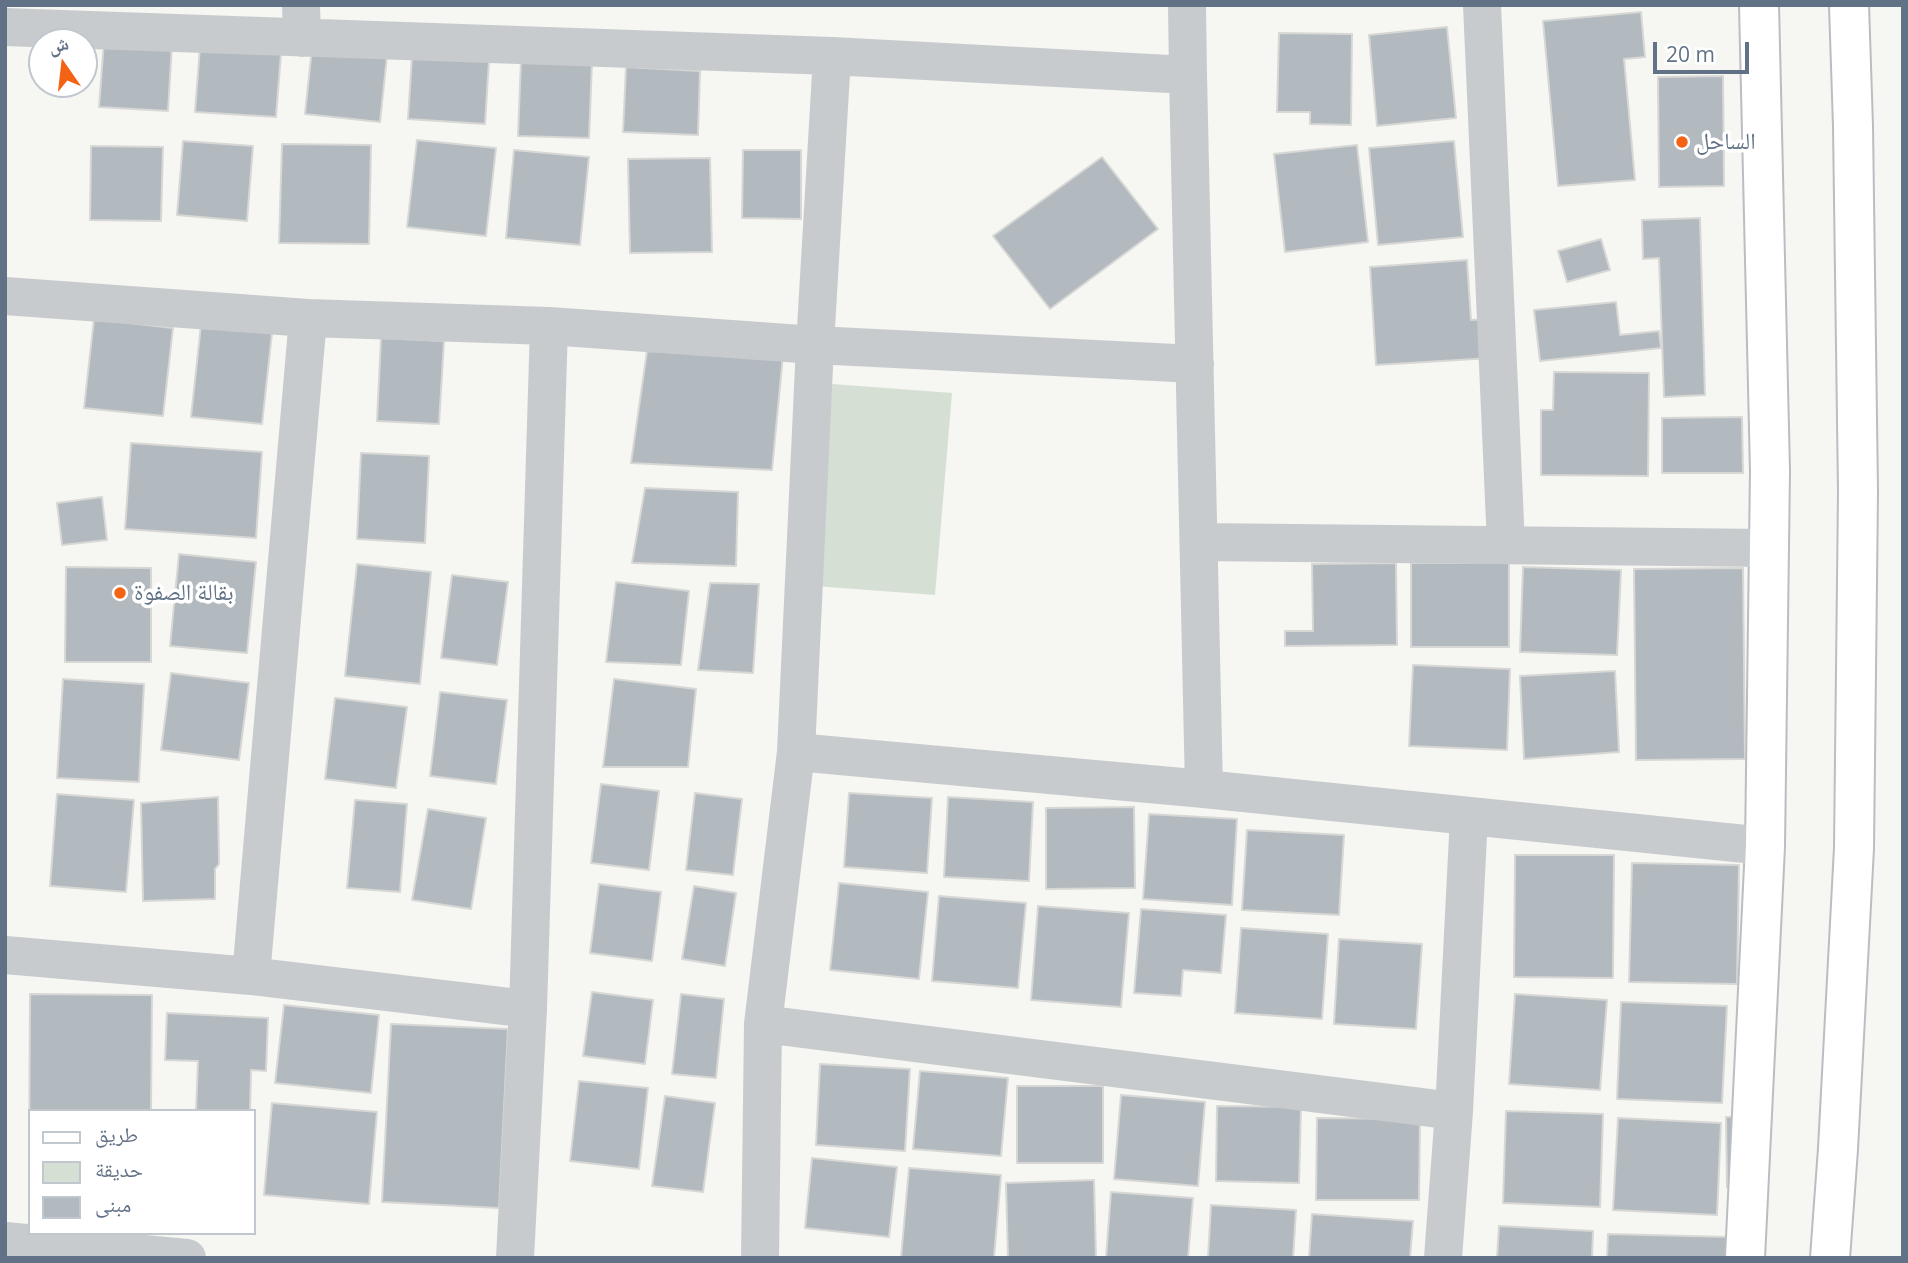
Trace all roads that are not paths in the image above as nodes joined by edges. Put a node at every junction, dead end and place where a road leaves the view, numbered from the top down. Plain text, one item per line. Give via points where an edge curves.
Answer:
1 (1186, 5) edge
2 (1482, 5) edge
3 (1759, 5) edge
4 (1849, 5) edge
5 (301, 22) edge
6 (5, 27) edge
7 (832, 57) junction
8 (1188, 75) junction
9 (5, 296) edge
10 (308, 318) junction
11 (549, 326) junction
12 (815, 345) junction
13 (1195, 364) junction
14 (1199, 542) junction
15 (1506, 545) junction
16 (1768, 548) junction
17 (796, 752) junction
18 (1204, 789) junction
19 (1469, 816) junction
20 (1765, 846) junction
21 (5, 955) edge
22 (251, 976) junction
23 (528, 1009) junction
24 (763, 1024) junction
25 (1454, 1111) junction
26 (5, 1241) edge
27 (187, 1258) edge
28 (515, 1258) edge
29 (760, 1258) edge
30 (1443, 1258) edge
31 (1745, 1258) edge
32 (1830, 1258) edge

1 - 8 street
2 - 15 street
3 - 16 main road
4 - 32 main road via 1858,492 1854,848
5 - 6 street
5 - 7 street
7 - 8 street
7 - 12 street
8 - 13 street
9 - 10 street
10 - 11 street
10 - 22 street
11 - 12 street
11 - 23 street
12 - 13 street
12 - 17 street
13 - 14 street
14 - 15 street
14 - 18 street
15 - 16 street
16 - 20 main road
17 - 18 street
17 - 24 street
18 - 19 street
19 - 20 street
19 - 25 street
20 - 31 main road
21 - 22 street
22 - 23 street
23 - 28 street
24 - 25 street
24 - 29 street
25 - 30 street
26 - 27 street

